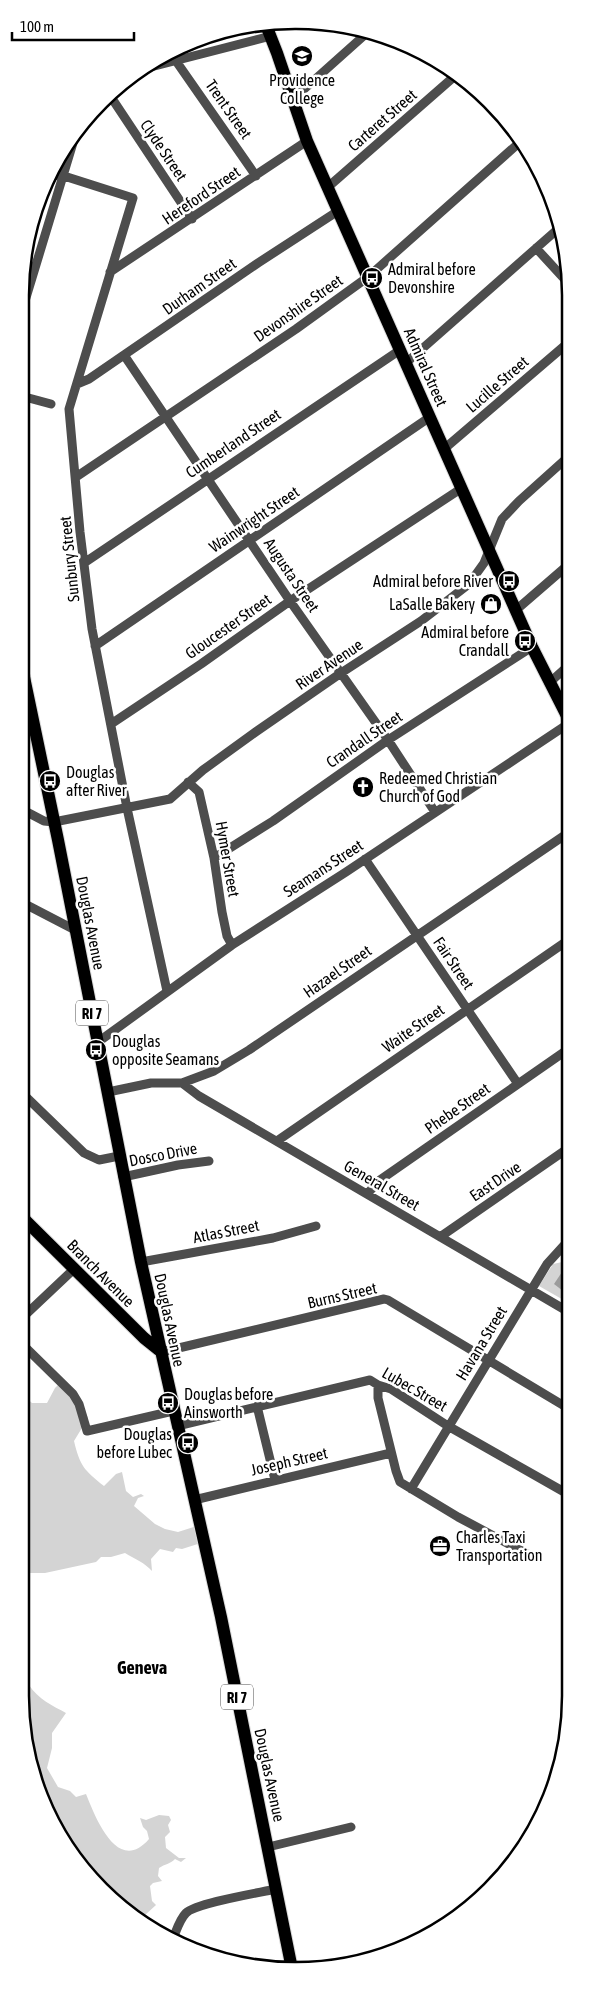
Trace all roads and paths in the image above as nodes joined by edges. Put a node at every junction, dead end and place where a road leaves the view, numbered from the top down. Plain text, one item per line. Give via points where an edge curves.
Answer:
1 (268, 31) edge
2 (362, 37) edge
3 (176, 61) junction
4 (161, 65) edge
5 (451, 79) edge
6 (292, 100) junction
7 (114, 101) edge
8 (307, 141) junction
9 (516, 146) edge
10 (71, 152) edge
11 (57, 175) edge
12 (64, 176) junction
13 (256, 176) junction
14 (328, 187) junction
15 (338, 211) junction
16 (192, 219) junction
17 (554, 232) edge
18 (536, 248) junction
19 (110, 272) junction
20 (562, 276) edge
21 (368, 277) junction
22 (29, 286) edge
23 (562, 347) edge
24 (400, 350) junction
25 (124, 355) junction
26 (406, 363) junction
27 (77, 384) junction
28 (29, 398) edge
29 (51, 404) dead end
30 (164, 416) junction
31 (430, 417) junction
32 (444, 449) junction
33 (562, 462) edge
34 (76, 476) junction
35 (208, 478) junction
36 (462, 488) junction
37 (250, 541) junction
38 (489, 549) junction
39 (84, 562) junction
40 (562, 570) edge
41 (290, 601) junction
42 (516, 610) junction
43 (95, 646) junction
44 (532, 647) junction
45 (562, 671) edge
46 (341, 673) junction
47 (549, 683) junction
48 (29, 701) edge
49 (562, 707) edge
50 (111, 724) junction
51 (562, 728) edge
52 (388, 740) junction
53 (188, 782) junction
54 (128, 808) junction
55 (435, 812) junction
56 (29, 813) edge
57 (54, 822) junction
58 (562, 837) edge
59 (214, 858) junction
60 (365, 860) junction
61 (29, 906) edge
62 (75, 930) junction
63 (417, 935) junction
64 (232, 945) junction
65 (562, 945) edge
66 (167, 992) junction
67 (467, 1009) junction
68 (98, 1042) junction
69 (562, 1053) edge
70 (182, 1083) junction
71 (518, 1084) junction
72 (108, 1092) junction
73 (29, 1100) edge
74 (277, 1141) junction
75 (562, 1152) edge
76 (119, 1156) junction
77 (209, 1161) dead end
78 (123, 1177) junction
79 (367, 1194) junction
80 (29, 1224) edge
81 (316, 1226) dead end
82 (440, 1237) junction
83 (562, 1248) edge
84 (141, 1262) junction
85 (74, 1269) junction
86 (531, 1290) junction
87 (562, 1309) edge
88 (29, 1311) edge
89 (159, 1350) junction
90 (29, 1351) edge
91 (487, 1361) junction
92 (378, 1385) junction
93 (562, 1405) edge
94 (257, 1406) junction
95 (173, 1411) junction
96 (177, 1426) junction
97 (448, 1426) junction
98 (391, 1453) junction
99 (275, 1480) junction
100 (411, 1489) junction
101 (562, 1491) edge
102 (194, 1500) junction
103 (534, 1557) dead end
104 (351, 1827) dead end
105 (268, 1847) junction
106 (276, 1889) junction
107 (175, 1934) edge
108 (291, 1962) edge

1 - 3 street
1 - 6 main road, Admiral Street
2 - 6 street
3 - 4 street
3 - 13 street, Trent Street
5 - 14 street, Carteret Street
6 - 8 main road, Admiral Street
7 - 16 street, Clyde Street
8 - 13 street, Hereford Street
8 - 14 main road, Admiral Street
9 - 21 street, Devonshire Street
10 - 12 street
11 - 12 street
12 - 19 street, Sunbury Street via 133,198
12 - 22 street
13 - 16 street, Hereford Street
14 - 15 main road, Admiral Street
15 - 21 main road, Admiral Street
15 - 25 street, Durham Street
16 - 19 street, Hereford Street
17 - 18 street
18 - 20 street
18 - 26 street
19 - 27 street, Sunbury Street
21 - 24 main road, Admiral Street
21 - 30 street, Devonshire Street via 289,334
23 - 32 street, Lucille Street
24 - 26 main road, Admiral Street
24 - 35 street, Cumberland Street
25 - 27 street, Durham Street
25 - 30 street, Augusta Street
26 - 31 main road, Admiral Street
27 - 34 street, Sunbury Street via 69,409
28 - 29 street
30 - 34 street, Devonshire Street
30 - 35 street, Augusta Street
31 - 32 main road, Admiral Street
31 - 37 street, Wainwright Street
32 - 36 main road, Admiral Street
33 - 38 street, River Avenue via 502,519
34 - 39 street, Sunbury Street
35 - 37 street, Augusta Street
35 - 39 street, Cumberland Street
36 - 38 main road, Admiral Street
36 - 41 street, Gloucester Street
37 - 41 street, Augusta Street
37 - 43 street, Wainwright Street
38 - 42 main road, Admiral Street
38 - 46 street, River Avenue via 484,563 461,591
39 - 43 street, Sunbury Street
40 - 42 street
41 - 46 street, Augusta Street
41 - 50 street, Gloucester Street
42 - 44 main road, Admiral Street
43 - 50 street, Sunbury Street
44 - 47 main road, Admiral Street
44 - 52 street, Crandall Street
45 - 47 street
46 - 52 street, Augusta Street
46 - 53 street, River Avenue
47 - 49 main road, Admiral Street
48 - 57 main road, Douglas Avenue / RI 7
50 - 54 street, Sunbury Street
51 - 55 street, Seamans Street
52 - 55 street, Augusta Street
52 - 59 street, Crandall Street
53 - 54 street, River Avenue via 170,799
53 - 59 street, Hymer Street via 199,792
54 - 57 street, River Avenue
54 - 66 street, Sunbury Street
55 - 60 street, Seamans Street
56 - 57 street via 44,822
57 - 62 main road, Douglas Avenue / RI 7
58 - 63 street, Hazael Street
59 - 64 street, Hymer Street via 222,912
60 - 63 street, Fair Street
60 - 64 street, Seamans Street
61 - 62 street
62 - 68 main road, Douglas Avenue / RI 7
63 - 67 street, Fair Street
63 - 70 street, Hazael Street via 249,1050 214,1071
64 - 66 street, Seamans Street
65 - 67 street, Waite Street
66 - 68 street, Seamans Street
67 - 71 street, Fair Street
67 - 74 street, Waite Street
68 - 72 main road, Douglas Avenue / RI 7
69 - 71 street, Phebe Street
70 - 72 street, Hazael Street via 151,1083
70 - 74 street, General Street
71 - 79 street, Phebe Street via 380,1180
72 - 76 main road, Douglas Avenue / RI 7
73 - 76 street via 84,1153 99,1160
74 - 79 street, General Street
75 - 82 street, East Drive
76 - 78 main road, Douglas Avenue / RI 7
77 - 78 street, Dosco Drive
78 - 84 main road, Douglas Avenue / RI 7
79 - 82 street, General Street
80 - 85 main road, Branch Avenue
81 - 84 street, Atlas Street via 273,1238
82 - 86 street, General Street
83 - 86 street, Havana Street
84 - 89 main road, Douglas Avenue / RI 7
85 - 88 street
85 - 89 main road, Branch Avenue
86 - 87 street, General Street
86 - 91 street, Havana Street
89 - 91 street, Burns Street via 166,1351 384,1299
89 - 95 main road, Douglas Avenue / RI 7
90 - 95 street via 73,1394 87,1431
91 - 93 street, Burns Street
91 - 97 street, Havana Street
92 - 94 street, Lubec Street via 370,1380 361,1381
92 - 97 street, Lubec Street via 391,1389
92 - 98 street
94 - 96 street, Lubec Street
94 - 99 street
95 - 96 main road, Douglas Avenue / RI 7
96 - 102 main road, Douglas Avenue / RI 7
97 - 100 street, Havana Street
97 - 101 street, Lubec Street
98 - 99 street, Joseph Street
98 - 100 street via 400,1482
99 - 102 street, Joseph Street
100 - 103 street
102 - 105 main road, Douglas Avenue / RI 7
104 - 105 street
105 - 106 main road, Douglas Avenue / RI 7
106 - 107 street via 194,1908 187,1912
106 - 108 main road, Douglas Avenue / RI 7

